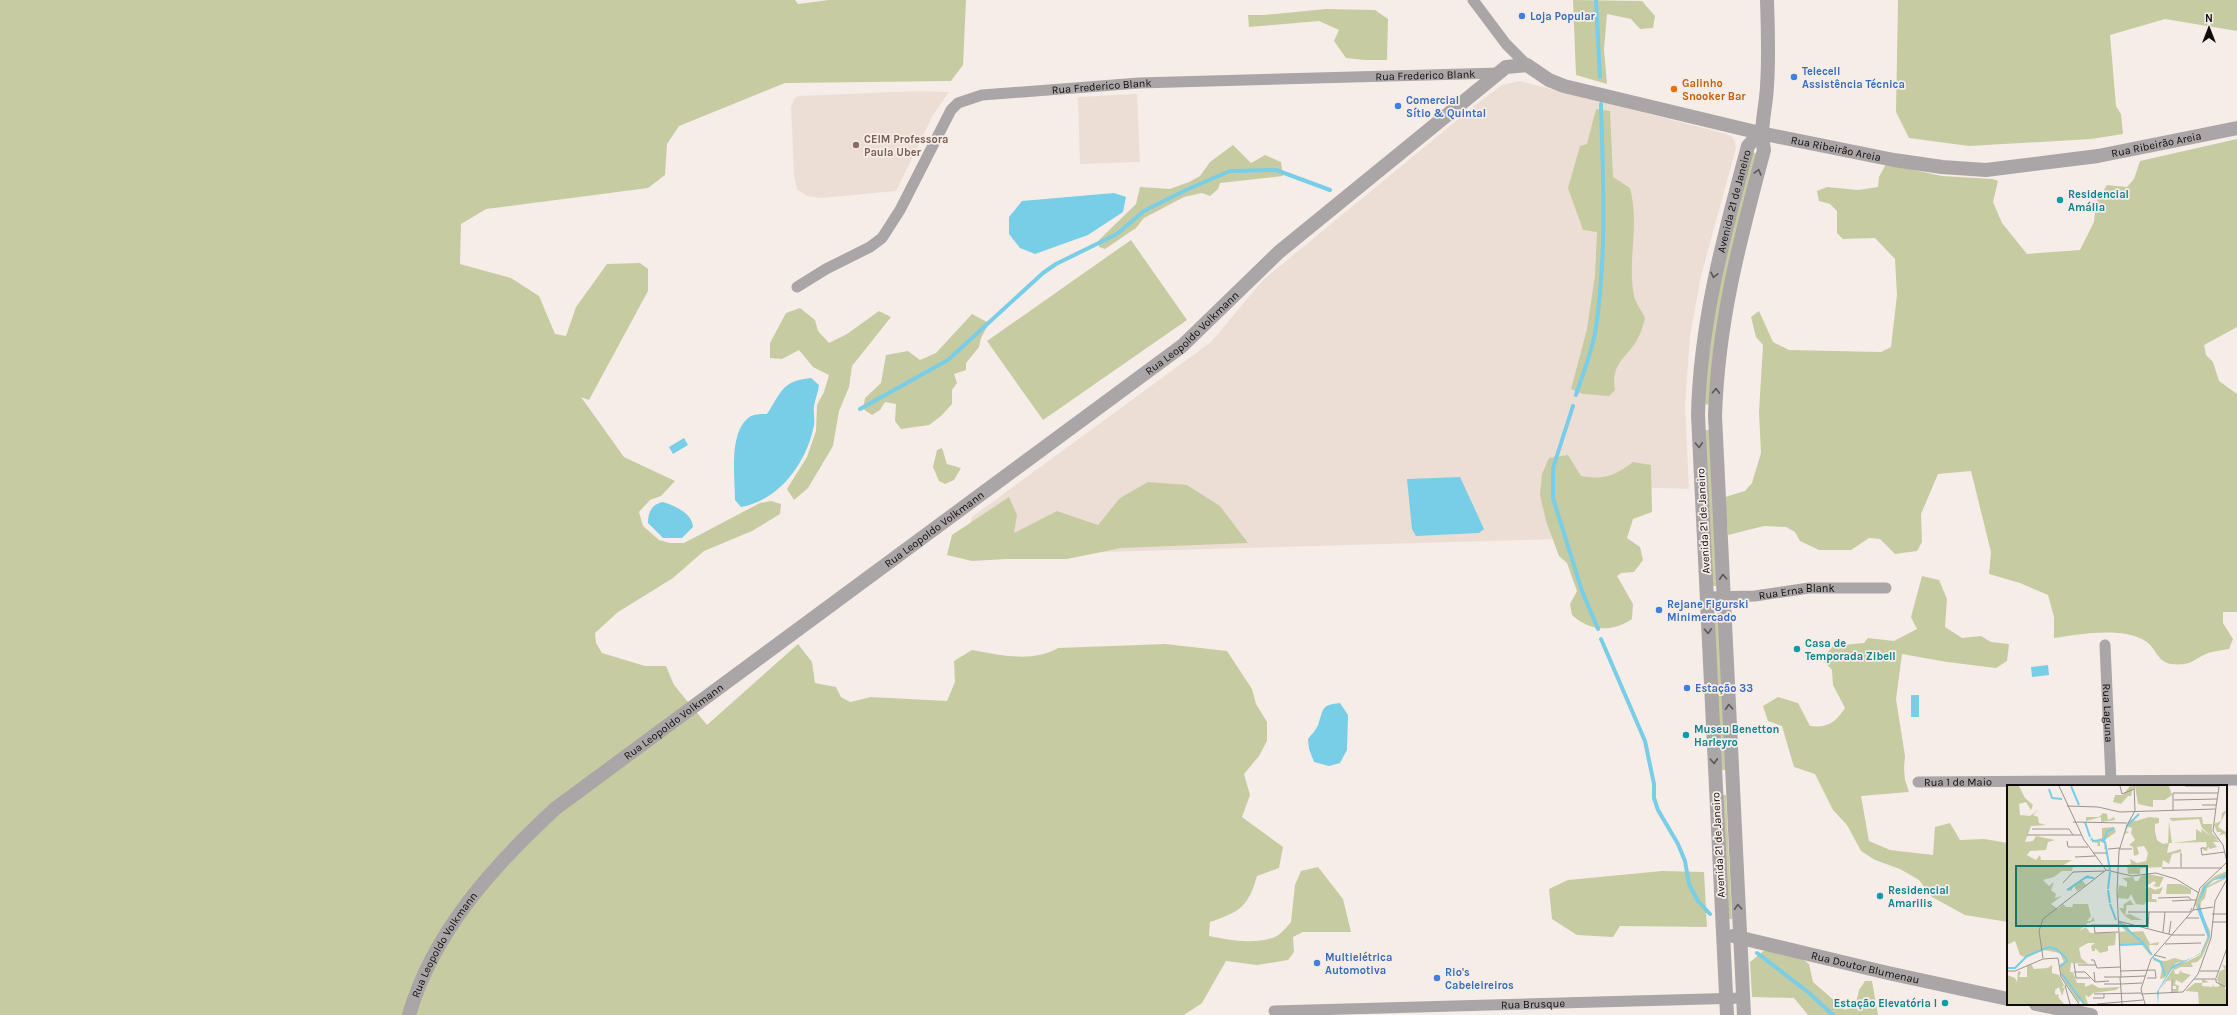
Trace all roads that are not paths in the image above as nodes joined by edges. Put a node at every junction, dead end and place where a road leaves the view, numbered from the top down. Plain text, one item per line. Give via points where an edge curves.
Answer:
1 (1473, 0) edge
2 (1767, 0) edge
3 (1532, 69) junction
4 (1500, 73) junction
5 (2237, 128) edge
6 (1760, 134) junction
7 (797, 287) dead end
8 (1698, 415) junction
9 (1715, 416) junction
10 (1886, 588) dead end
11 (1706, 597) junction
12 (1724, 597) junction
13 (2105, 645) dead end
14 (2237, 780) edge
15 (2111, 781) junction
16 (1918, 782) dead end
17 (1733, 783) junction
18 (1716, 784) junction
19 (1723, 933) junction
20 (1740, 938) junction
21 (1743, 998) junction
22 (2007, 998) edge
23 (1726, 999) junction
24 (2041, 1005) edge
25 (1274, 1011) dead end
26 (1333, 1012) edge
27 (409, 1015) edge
28 (1727, 1015) edge
29 (1744, 1015) edge
30 (2091, 1015) edge

1 - 3 street, Rua Ribeirão Areia via 1502,40
2 - 6 street via 1768,72 1766,108
3 - 4 street
3 - 6 street, Rua Ribeirão Areia via 1564,86
4 - 7 street, Rua Frederico Blank via 1132,83 989,94 970,98 958,103 944,119 900,210 882,238
4 - 27 street, Rua Leopoldo Volkmann via 1279,252 1200,330 1165,359 556,808 524,837 464,908 435,952 417,986
5 - 6 street, Rua Ribeirão Areia via 2098,156 1986,170 1894,160
6 -> 8 street, Avenida 21 de Janeiro via 1748,146 1718,258 1704,338
9 -> 6 street, Avenida 21 de Janeiro via 1717,370 1724,316 1736,256 1764,150
8 - 9 street
8 -> 11 street, Avenida 21 de Janeiro
12 -> 9 street, Avenida 21 de Janeiro
10 - 12 street, Rua Erna Blank via 1809,588 1755,596
11 - 12 street, Rua Erna Blank
11 -> 18 street, Avenida 21 de Janeiro
17 -> 12 street, Avenida 21 de Janeiro
13 - 15 street, Rua Laguna
14 - 15 street, Rua 1 de Maio
15 - 16 street, Rua 1 de Maio
17 - 18 street
20 -> 17 street, Avenida 21 de Janeiro
18 - 19 street, Avenida 21 de Janeiro
19 - 20 street, Rua Doutor Blumenau
19 - 23 street, Avenida 21 de Janeiro
20 - 21 street, Avenida 21 de Janeiro
20 - 22 street, Rua Doutor Blumenau
21 - 23 street, Rua Brusque
21 - 29 street, Avenida 21 de Janeiro
23 - 26 street, Rua Brusque
23 - 28 street, Avenida 21 de Janeiro
24 - 30 street
25 - 26 street, Rua Brusque

